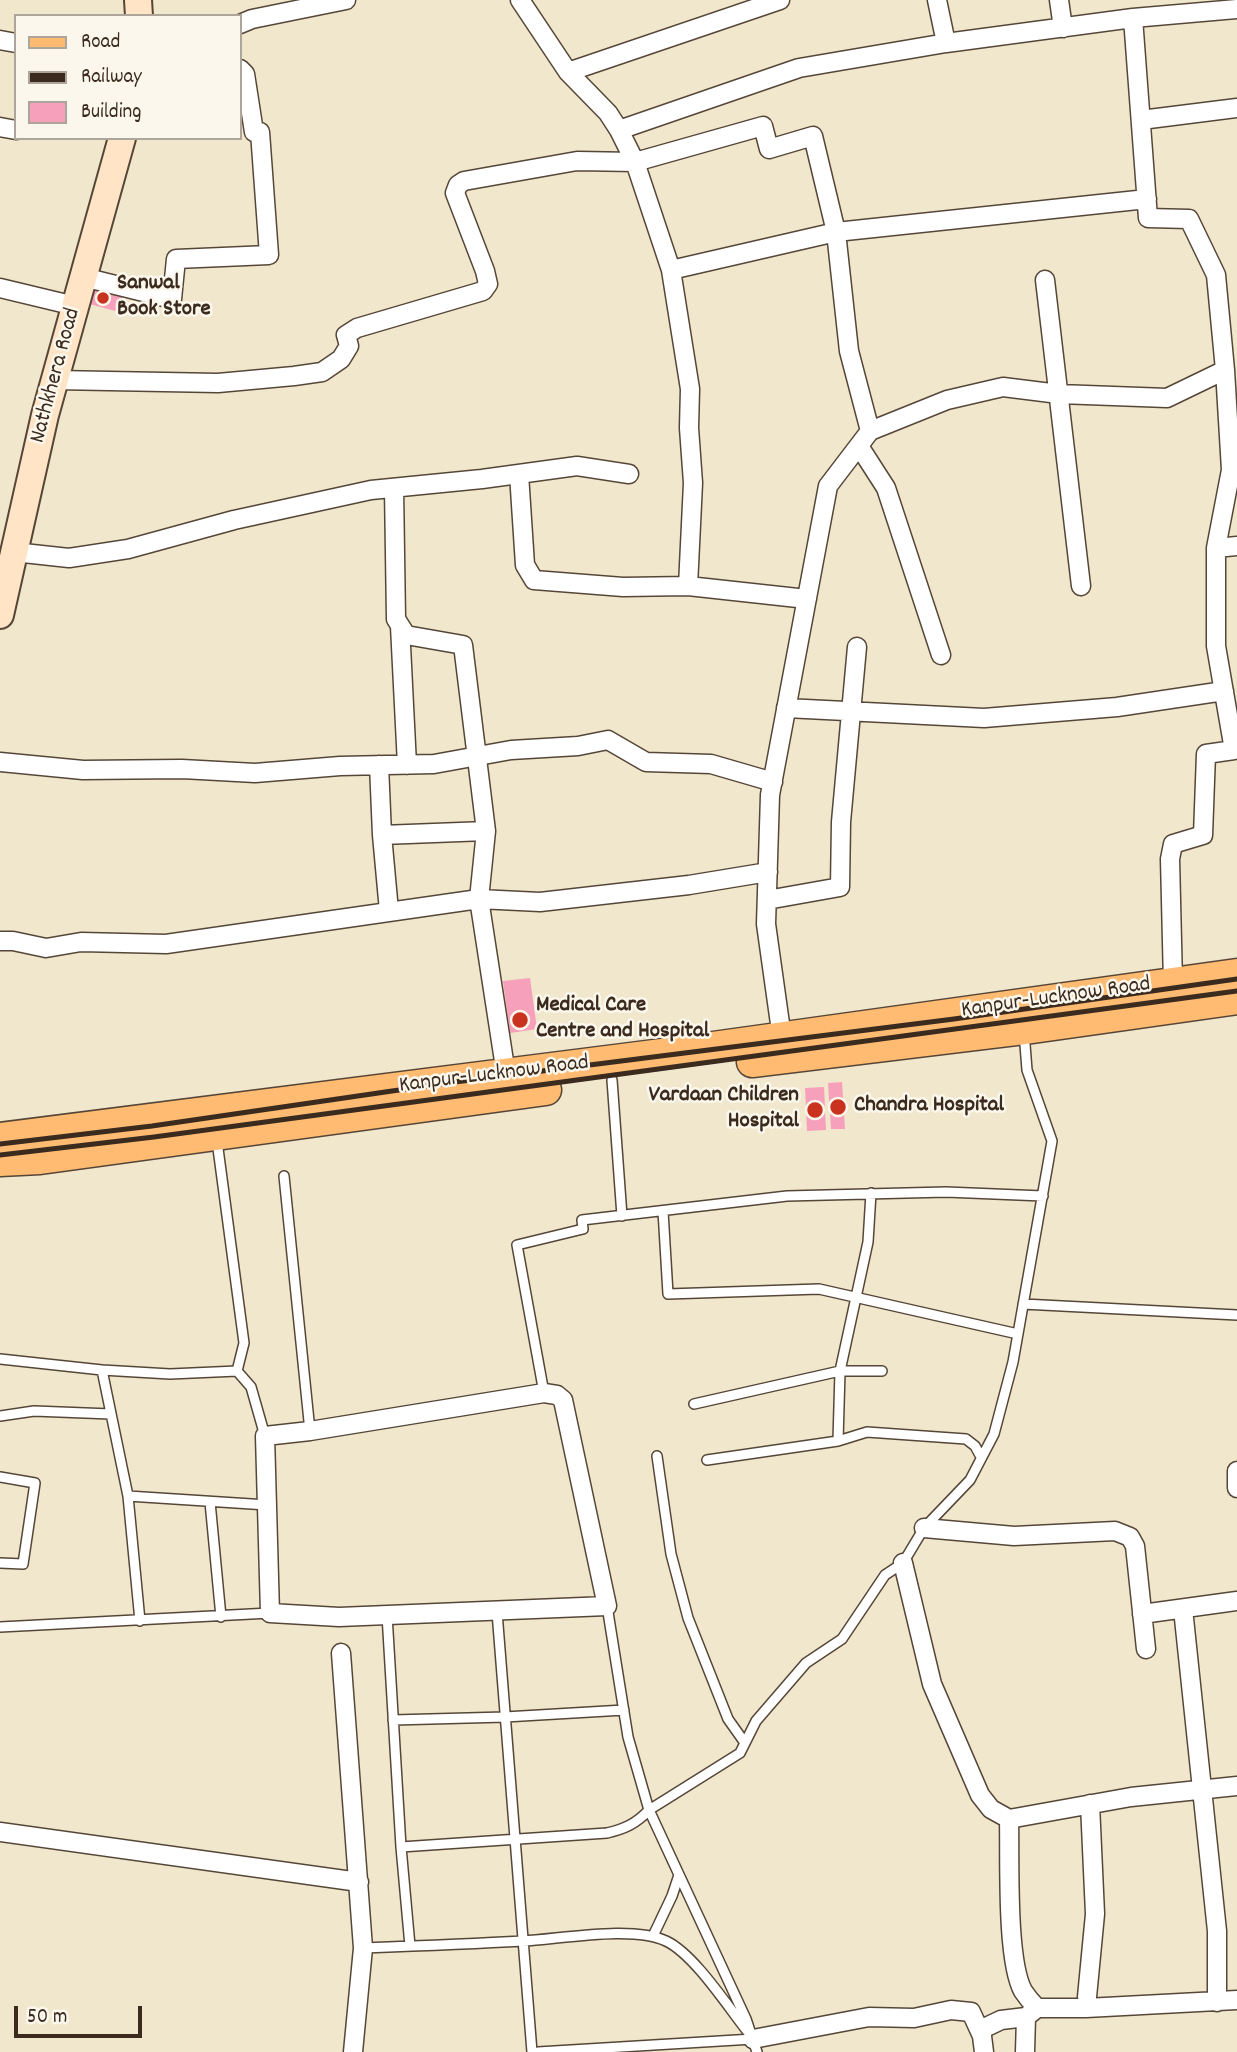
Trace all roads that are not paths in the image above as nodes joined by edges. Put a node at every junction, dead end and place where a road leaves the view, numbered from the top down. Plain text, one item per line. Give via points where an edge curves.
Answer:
1 (520, 0) edge
2 (780, 0) edge
3 (937, 0) edge
4 (1059, 0) edge
5 (348, 1) edge
6 (1237, 9) edge
7 (1133, 18) junction
8 (242, 23) edge
9 (1063, 27) junction
10 (946, 43) junction
11 (242, 71) edge
12 (568, 72) junction
13 (1237, 108) edge
14 (1141, 120) junction
15 (619, 130) junction
16 (121, 140) edge
17 (635, 162) junction
18 (1147, 199) junction
19 (836, 232) junction
20 (671, 270) junction
21 (83, 277) junction
22 (1045, 279) dead end
23 (0, 288) edge
24 (75, 306) junction
25 (1225, 370) junction
26 (55, 380) junction
27 (1059, 394) junction
28 (1233, 422) edge
29 (870, 431) junction
30 (859, 446) junction
31 (519, 474) junction
32 (629, 474) dead end
33 (394, 488) junction
34 (1237, 546) edge
35 (1216, 548) junction
36 (14, 552) junction
37 (688, 586) junction
38 (1081, 586) dead end
39 (807, 598) junction
40 (0, 615) edge
41 (400, 626) junction
42 (857, 646) dead end
43 (941, 655) dead end
44 (1224, 691) junction
45 (786, 708) junction
46 (852, 711) junction
47 (1235, 741) edge
48 (478, 756) junction
49 (0, 762) edge
50 (379, 765) junction
51 (407, 765) junction
52 (773, 782) junction
53 (486, 831) junction
54 (382, 835) junction
55 (768, 872) junction
56 (479, 899) junction
57 (767, 900) junction
58 (390, 911) junction
59 (0, 941) edge
60 (1237, 974) edge
61 (1173, 983) junction
62 (1237, 999) edge
63 (1022, 1017) junction
64 (782, 1038) junction
65 (506, 1074) junction
66 (612, 1080) junction
67 (308, 1112) junction
68 (217, 1136) junction
69 (0, 1138) edge
70 (0, 1161) edge
71 (284, 1176) dead end
72 (872, 1193) junction
73 (1043, 1196) junction
74 (663, 1211) junction
75 (622, 1216) junction
76 (856, 1298) junction
77 (1023, 1304) junction
78 (1237, 1315) edge
79 (1018, 1334) junction
80 (0, 1359) edge
81 (102, 1370) junction
82 (237, 1371) junction
83 (840, 1371) junction
84 (881, 1371) dead end
85 (544, 1393) junction
86 (694, 1404) dead end
87 (111, 1415) junction
88 (0, 1416) edge
89 (310, 1431) junction
90 (265, 1436) junction
91 (838, 1441) junction
92 (657, 1456) dead end
93 (981, 1457) junction
94 (707, 1460) dead end
95 (1237, 1471) edge
96 (0, 1477) edge
97 (1237, 1488) edge
98 (128, 1496) junction
99 (210, 1502) junction
100 (267, 1505) junction
101 (924, 1528) junction
102 (0, 1563) edge
103 (903, 1563) junction
104 (1237, 1601) edge
105 (607, 1606) junction
106 (1183, 1609) junction
107 (497, 1612) junction
108 (270, 1614) junction
109 (1142, 1614) junction
110 (387, 1615) junction
111 (221, 1617) junction
112 (140, 1621) junction
113 (0, 1627) edge
114 (1146, 1649) dead end
115 (341, 1653) dead end
116 (624, 1710) junction
117 (505, 1717) junction
118 (393, 1720) junction
119 (745, 1743) junction
120 (1237, 1786) edge
121 (1202, 1789) junction
122 (1090, 1804) junction
123 (649, 1811) junction
124 (1009, 1819) junction
125 (0, 1832) edge
126 (516, 1841) junction
127 (401, 1847) junction
128 (679, 1875) junction
129 (359, 1882) junction
130 (653, 1936) junction
131 (524, 1941) junction
132 (410, 1946) junction
133 (363, 1948) junction
134 (1087, 1997) dead end
135 (1237, 2000) edge
136 (1217, 2002) junction
137 (1031, 2013) junction
138 (980, 2031) junction
139 (755, 2045) edge
140 (354, 2052) edge
141 (532, 2052) edge
142 (538, 2052) edge
143 (984, 2052) edge
144 (1025, 2052) edge

1 - 12 street
2 - 12 street
3 - 10 street
4 - 9 street
5 - 8 street
6 - 7 street
7 - 9 street
7 - 14 street
9 - 10 street
10 - 15 street via 799,68
11 - 21 street via 254,132 260,132 269,255 176,259 172,299
12 - 15 street
13 - 14 street
14 - 18 street
15 - 17 street
16 - 21 street, Nathkhera Road
17 - 19 street via 763,126 769,149 813,136
17 - 20 street
17 - 26 street via 578,160 464,181 455,193 485,271 488,284 483,291 357,328 346,335 349,346 341,359 322,372 218,383
18 - 19 street
18 - 25 street via 1148,218 1189,219 1216,275
19 - 20 street
19 - 29 street via 849,351
20 - 37 street via 690,389 693,483
21 - 24 street, Nathkhera Road
22 - 27 street
23 - 24 street
24 - 26 street, Nathkhera Road
25 - 27 street via 1167,398
25 - 28 street
26 - 36 street, Nathkhera Road
27 - 29 street via 1003,387 947,400
27 - 38 street
28 - 35 street via 1231,470
29 - 30 street
30 - 39 street via 828,486
30 - 43 street via 886,488
31 - 32 street via 577,466
31 - 33 street
31 - 37 street via 525,565 534,580 623,587
33 - 36 street via 234,520 128,549 69,558
33 - 41 street via 396,619
34 - 35 street
35 - 44 street via 1216,646
36 - 40 street, Nathkhera Road
37 - 39 street
39 - 45 street
41 - 48 street via 406,635 463,645
41 - 51 street
42 - 46 street
44 - 46 street via 1117,708 984,718
44 - 47 street
45 - 46 street
45 - 52 street
46 - 57 street via 840,887
47 - 61 street via 1234,750 1206,754 1203,835 1173,844
48 - 51 street
48 - 52 street via 608,740 646,762 711,764
48 - 53 street
49 - 50 street via 83,770 255,773
50 - 51 street
50 - 54 street
52 - 55 street
53 - 54 street
53 - 56 street
54 - 58 street
55 - 56 street via 540,902
55 - 57 street
56 - 58 street
56 - 65 street
57 - 64 street via 766,924
58 - 59 street via 166,944 81,942 46,948
60 - 61 main road, Kanpur-Lucknow Road
61 - 63 main road, Kanpur-Lucknow Road
62 - 63 main road, Kanpur-Lucknow Road
63 - 64 main road, Kanpur-Lucknow Road
63 - 66 main road, Kanpur-Lucknow Road
63 - 73 lane via 1027,1070 1052,1141
64 - 65 main road, Kanpur-Lucknow Road
65 - 67 main road, Kanpur-Lucknow Road
66 - 67 main road, Kanpur-Lucknow Road
66 - 75 lane
67 - 68 main road, Kanpur-Lucknow Road
67 - 69 main road, Kanpur-Lucknow Road
68 - 70 main road, Kanpur-Lucknow Road
68 - 82 lane via 244,1343
71 - 89 lane
72 - 73 lane
72 - 74 lane via 787,1196
72 - 76 lane via 869,1242
73 - 77 lane
74 - 75 lane
74 - 76 lane via 668,1294 819,1289
75 - 85 lane via 582,1220 583,1229 517,1245
76 - 79 lane
76 - 83 lane
77 - 78 lane
77 - 79 lane
79 - 93 lane via 994,1434
80 - 81 lane
81 - 82 lane
81 - 87 lane
82 - 90 lane via 251,1387
83 - 84 lane
83 - 86 lane
83 - 91 lane
85 - 89 street
85 - 105 street via 563,1400
87 - 88 lane via 34,1411
87 - 98 lane
89 - 90 street
90 - 100 street
91 - 93 lane via 867,1432 966,1439
91 - 94 lane
92 - 119 lane via 671,1554 688,1618 728,1719
93 - 101 lane via 970,1480
95 - 97 street
96 - 102 lane via 35,1483 23,1564
98 - 99 lane
98 - 112 lane
99 - 100 lane
99 - 111 lane
100 - 108 street
101 - 103 lane
101 - 109 street via 1014,1536 1115,1531 1130,1537 1135,1546
103 - 119 lane via 886,1575 842,1639 806,1663 757,1721
103 - 124 street via 936,1695 981,1794 991,1809
104 - 106 street
105 - 107 street
105 - 116 lane
106 - 109 street
106 - 121 street
107 - 110 street
107 - 117 lane
108 - 110 street
108 - 111 lane
109 - 114 street
110 - 118 lane
111 - 112 lane
112 - 113 lane
115 - 129 street
116 - 117 lane
116 - 123 lane
117 - 118 lane
117 - 126 lane
118 - 127 lane
119 - 123 lane via 740,1753
120 - 121 street
121 - 122 street
121 - 136 street via 1217,1931
122 - 124 street
122 - 134 street via 1095,1914
123 - 126 lane via 624,1829 607,1833
123 - 128 lane
124 - 137 street via 1013,1946 1017,1977
125 - 129 street
126 - 127 lane
126 - 131 lane
127 - 132 lane
128 - 130 lane
128 - 139 lane
129 - 133 street
130 - 131 lane
130 - 139 lane via 690,1959
131 - 132 lane
131 - 141 lane
132 - 133 lane
133 - 140 street
135 - 136 street
136 - 137 street
137 - 138 street
137 - 144 street
138 - 139 street via 971,2012 951,2010 914,2018 869,2017
138 - 143 street
139 - 142 lane

